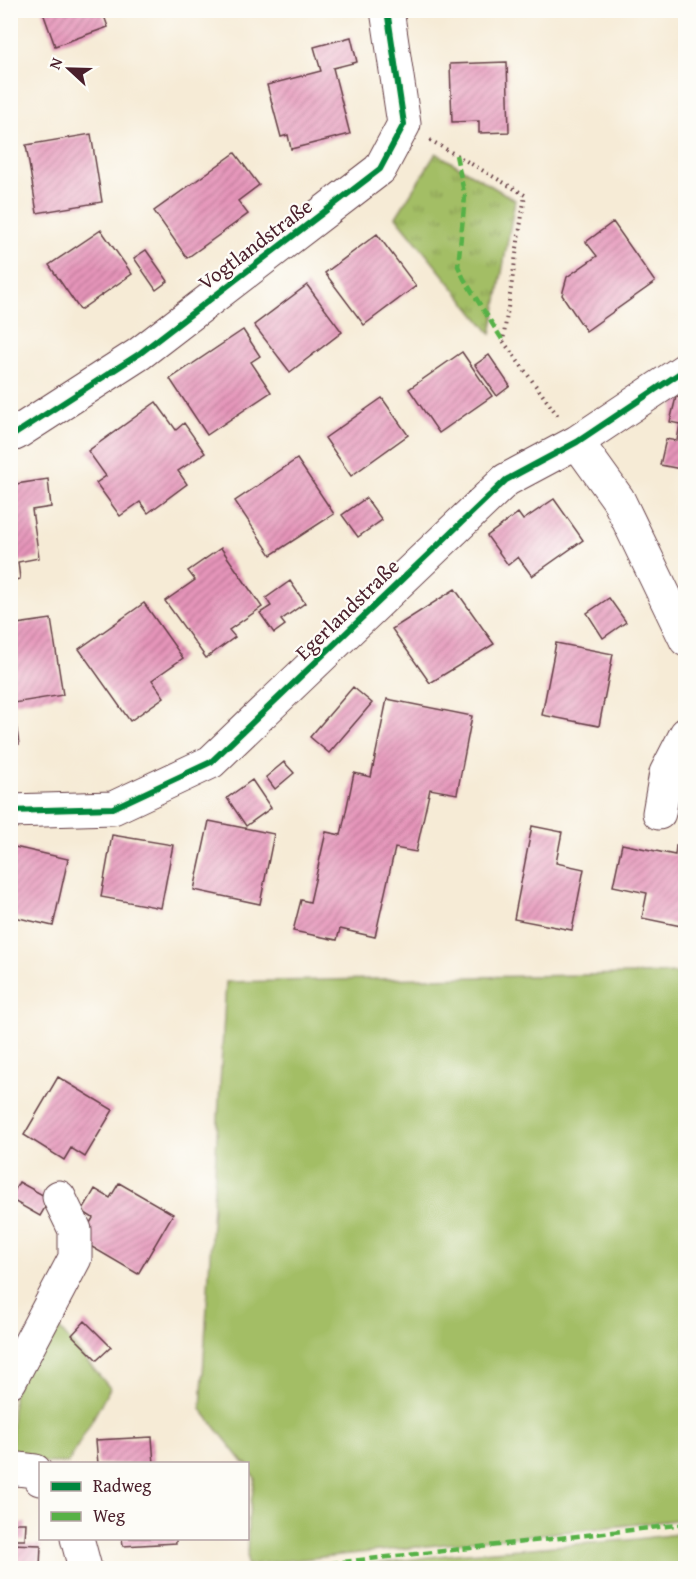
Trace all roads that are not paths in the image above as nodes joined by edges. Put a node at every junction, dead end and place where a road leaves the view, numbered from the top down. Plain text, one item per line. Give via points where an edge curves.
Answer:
1 (387, 10) edge
2 (686, 369) edge
3 (10, 434) edge
4 (577, 442) junction
5 (686, 640) edge
6 (686, 734) edge
7 (10, 811) edge
8 (659, 813) dead end
9 (59, 1197) dead end
10 (10, 1381) edge
11 (10, 1468) edge
12 (39, 1477) edge
13 (77, 1540) edge
14 (85, 1569) edge

1 - 3 street, Vogtlandstraße via 404,124 380,169 139,354
2 - 4 street, Egerlandstraße
4 - 5 street via 618,499
4 - 7 street, Egerlandstraße via 506,480 211,762 113,808
6 - 8 street via 666,772
9 - 10 street via 75,1230 75,1258
11 - 12 street via 35,1471
13 - 14 street

